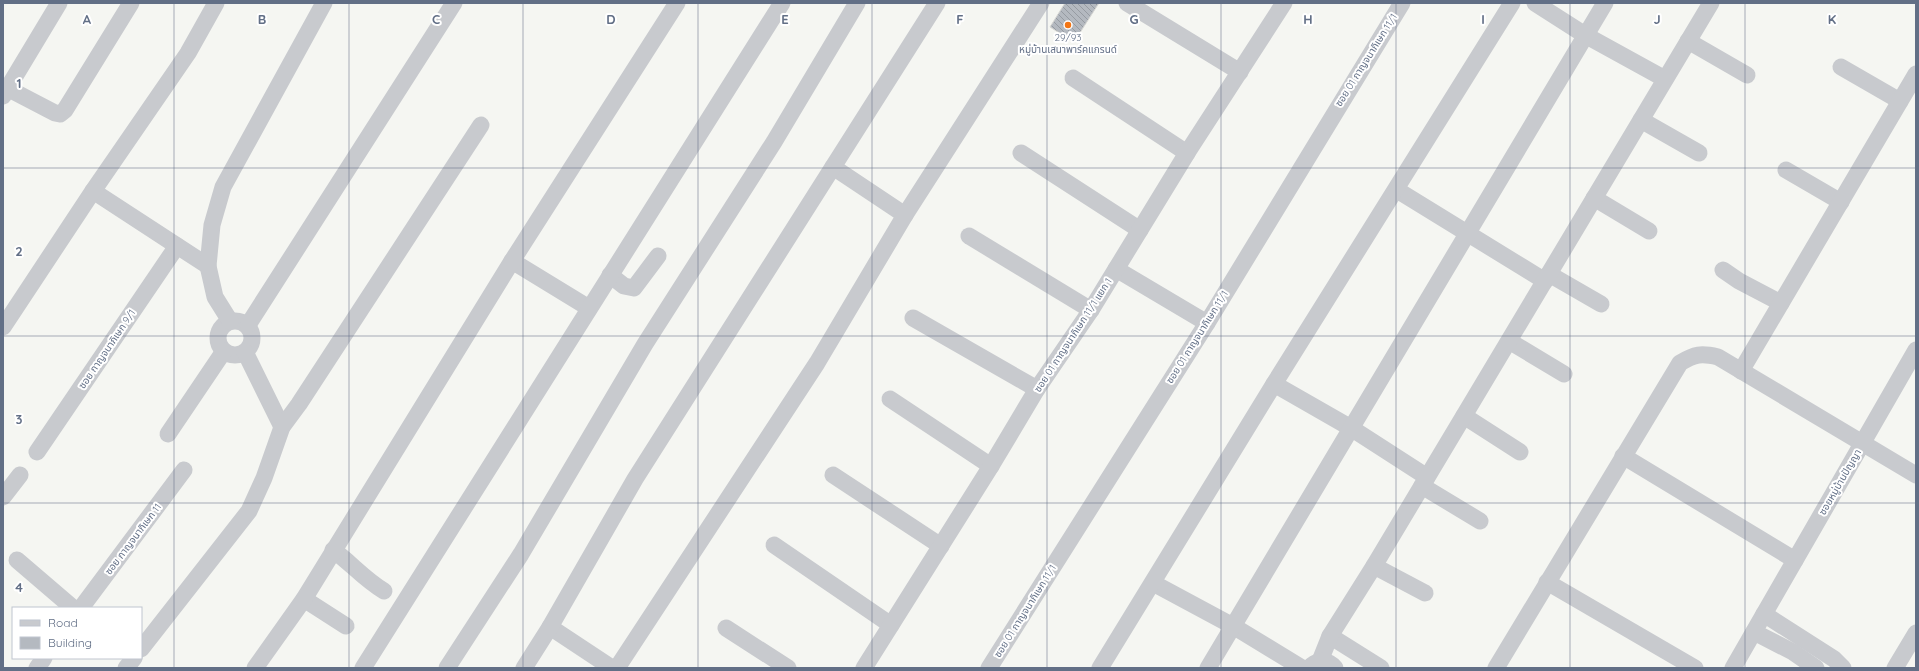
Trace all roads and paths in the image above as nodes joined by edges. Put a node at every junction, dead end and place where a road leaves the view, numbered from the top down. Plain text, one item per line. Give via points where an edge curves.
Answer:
1 (59, 3) edge
2 (131, 3) edge
3 (216, 3) edge
4 (324, 3) edge
5 (454, 3) edge
6 (677, 3) edge
7 (782, 3) edge
8 (857, 3) edge
9 (937, 3) edge
10 (1041, 3) edge
11 (1126, 3) edge
12 (1284, 3) edge
13 (1402, 3) edge
14 (1512, 3) edge
15 (1535, 3) edge
16 (1605, 3) edge
17 (1711, 3) edge
18 (1585, 35) junction
19 (1688, 41) junction
20 (1841, 67) dead end
21 (1240, 72) junction
22 (1916, 74) edge
23 (1747, 75) dead end
24 (1073, 78) dead end
25 (1665, 79) junction
26 (6, 85) edge
27 (1900, 101) junction
28 (1641, 120) junction
29 (481, 126) dead end
30 (1020, 153) dead end
31 (1187, 153) junction
32 (1699, 153) dead end
33 (833, 167) junction
34 (1786, 170) dead end
35 (1397, 190) junction
36 (93, 191) junction
37 (1594, 198) junction
38 (1841, 202) junction
39 (905, 215) junction
40 (1140, 230) junction
41 (1649, 231) dead end
42 (1467, 234) junction
43 (969, 236) dead end
44 (177, 246) junction
45 (658, 256) dead end
46 (512, 261) junction
47 (208, 266) junction
48 (1116, 269) junction
49 (1723, 270) dead end
50 (610, 274) junction
51 (1547, 278) junction
52 (1781, 303) junction
53 (1601, 304) dead end
54 (588, 308) junction
55 (1090, 310) junction
56 (913, 318) dead end
57 (230, 321) junction
58 (1207, 323) junction
59 (248, 325) junction
60 (3, 327) edge
61 (1509, 341) junction
62 (1916, 350) edge
63 (224, 351) junction
64 (244, 352) junction
65 (1741, 371) junction
66 (1564, 374) dead end
67 (1274, 384) junction
68 (1037, 389) junction
69 (890, 398) dead end
70 (1464, 416) junction
71 (282, 427) junction
72 (1352, 428) junction
73 (168, 434) dead end
74 (1862, 443) junction
75 (37, 452) dead end
76 (1520, 452) dead end
77 (1623, 456) junction
78 (991, 466) junction
79 (184, 470) dead end
80 (20, 475) dead end
81 (833, 475) dead end
82 (1916, 475) edge
83 (1424, 482) junction
84 (3, 497) edge
85 (1480, 521) dead end
86 (774, 545) dead end
87 (940, 546) junction
88 (333, 550) junction
89 (17, 560) dead end
90 (1795, 560) junction
91 (1374, 566) junction
92 (1153, 582) junction
93 (1548, 582) junction
94 (384, 591) dead end
95 (1425, 593) dead end
96 (304, 599) junction
97 (72, 607) edge
98 (82, 607) edge
99 (1764, 614) junction
100 (890, 625) junction
101 (346, 626) dead end
102 (1234, 626) junction
103 (550, 627) junction
104 (726, 628) dead end
105 (1754, 632) junction
106 (1916, 633) edge
107 (1330, 636) junction
108 (142, 648) edge
109 (43, 659) edge
110 (133, 659) edge
111 (1322, 666) edge
112 (450, 667) edge
113 (37, 668) edge
114 (126, 668) edge
115 (255, 668) edge
116 (363, 668) edge
117 (524, 668) edge
118 (612, 668) edge
119 (617, 668) edge
120 (788, 668) edge
121 (864, 668) edge
122 (989, 668) edge
123 (1100, 668) edge
124 (1208, 668) edge
125 (1302, 668) edge
126 (1381, 668) edge
127 (1496, 668) edge
128 (1695, 668) edge
129 (1733, 668) edge
130 (1816, 668) edge
131 (1843, 668) edge
132 (1895, 668) edge

1 - 26 street
2 - 26 street via 65,110 60,114
3 - 36 street via 188,53
4 - 47 street via 223,187 212,225
5 - 59 street
6 - 46 street
7 - 50 street
8 - 112 street via 774,142 645,344 521,554
9 - 33 street
10 - 39 street
11 - 21 street
12 - 21 street, ซอย 01 กาญจนาภิเษก 11/1 แยก 1
13 - 58 street, ซอย 01 กาญจนาภิเษก 11/1
14 - 35 street
15 - 18 street
16 - 18 street
17 - 19 street
18 - 25 street
18 - 42 street
19 - 23 street
19 - 25 street
20 - 27 street
21 - 31 street, ซอย 01 กาญจนาภิเษก 11/1 แยก 1
22 - 27 street
24 - 31 street
25 - 28 street
27 - 38 street
28 - 32 street
28 - 37 street
29 - 71 street
30 - 40 street
31 - 40 street, ซอย 01 กาญจนาภิเษก 11/1 แยก 1
33 - 39 street
33 - 103 street via 635,479
34 - 38 street
35 - 42 street
35 - 67 street
36 - 44 street
36 - 60 street
37 - 41 street
37 - 51 street
38 - 52 street
39 - 119 street via 817,363
40 - 48 street, ซอย 01 กาญจนาภิเษก 11/1 แยก 1
42 - 51 street
42 - 72 street
43 - 55 street
44 - 47 street
44 - 75 street, ซอย กาญจนาภิเษก 9/1
45 - 50 street via 634,288 624,286
46 - 54 street
46 - 88 street
47 - 57 street via 216,297
48 - 55 street, ซอย 01 กาญจนาภิเษก 11/1 แยก 1
48 - 58 street
49 - 52 street
50 - 54 street
51 - 53 street
51 - 61 street
52 - 65 street
54 - 116 street
55 - 68 street, ซอย 01 กาญจนาภิเษก 11/1 แยก 1
56 - 68 street
57 - 59 street via 240,320
57 - 63 street via 222,326 218,334 218,343
58 - 122 street, ซอย 01 กาญจนาภิเษก 11/1
59 - 64 street via 252,334 251,344
61 - 66 street
61 - 70 street
62 - 74 street, ซอยหมู่บ้านปัญญา
63 - 64 street via 238,355
63 - 73 street
64 - 71 street
65 - 74 street
65 - 77 street via 1718,358 1703,354 1680,363
67 - 72 street
67 - 92 street
68 - 78 street, ซอย 01 กาญจนาภิเษก 11/1 แยก 1
69 - 78 street
70 - 76 street
70 - 83 street
71 - 108 street via 249,511
72 - 83 street
72 - 102 street
74 - 82 street
74 - 90 street, ซอยหมู่บ้านปัญญา
77 - 90 street
77 - 93 street
78 - 87 street, ซอย 01 กาญจนาภิเษก 11/1 แยก 1
79 - 98 street, ซอย กาญจนาภิเษก 11
80 - 84 street
81 - 87 street
83 - 85 street
83 - 91 street
86 - 100 street
87 - 100 street, ซอย 01 กาญจนาภิเษก 11/1 แยก 1
88 - 94 street via 350,562 370,583
88 - 96 street
89 - 97 street
90 - 99 street, ซอยหมู่บ้านปัญญา
91 - 95 street
91 - 107 street
92 - 102 street
92 - 123 street
93 - 127 street
93 - 128 street
96 - 101 street
96 - 115 street
99 - 105 street, ซอยหมู่บ้านปัญญา
99 - 131 street via 1834,659
100 - 121 street, ซอย 01 กาญจนาภิเษก 11/1 แยก 1
102 - 124 street
102 - 125 street
103 - 117 street
103 - 118 street
104 - 120 street
105 - 129 street, ซอยหมู่บ้านปัญญา
105 - 130 street via 1793,652
106 - 132 street
107 - 111 street
107 - 126 street
109 - 113 street
110 - 114 street

